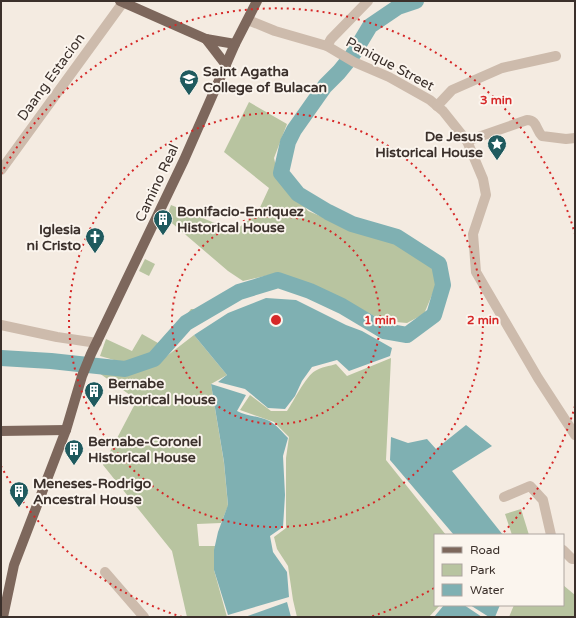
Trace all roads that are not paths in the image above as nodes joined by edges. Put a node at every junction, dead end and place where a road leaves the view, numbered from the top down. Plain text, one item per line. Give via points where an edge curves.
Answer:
1 (122, 1) edge
2 (257, 1) edge
3 (368, 1) edge
4 (248, 20) junction
5 (206, 39) junction
6 (235, 44) junction
7 (327, 46) junction
8 (556, 56) dead end
9 (226, 65) junction
10 (437, 106) junction
11 (575, 138) edge
12 (466, 140) junction
13 (1, 170) edge
14 (1, 325) edge
15 (97, 343) junction
16 (66, 430) junction
17 (1, 431) edge
18 (575, 435) edge
19 (504, 497) dead end
20 (551, 534) edge
21 (564, 551) edge
22 (575, 558) edge
23 (105, 572) dead end
24 (3, 617) edge
25 (144, 617) edge

1 - 5 main road
1 - 13 street, Daang Estacion
2 - 4 main road, Camino Real
3 - 7 street
4 - 6 main road, Camino Real
4 - 7 street, Panique Street via 275,31
5 - 6 main road
5 - 9 main road
6 - 9 main road, Camino Real
7 - 10 street, Panique Street via 354,62 389,77
8 - 10 street via 502,68 452,90
9 - 15 main road, Camino Real
10 - 12 street, Panique Street
11 - 12 street via 542,136 535,122 527,120
12 - 18 street, Panique Street via 483,179 486,195 474,234 476,272 538,378
14 - 15 street
15 - 16 main road, Camino Real via 82,376
16 - 17 main road
16 - 24 main road, Camino Real via 14,565
19 - 20 street via 530,486 543,500
21 - 22 street via 572,559
23 - 25 street

